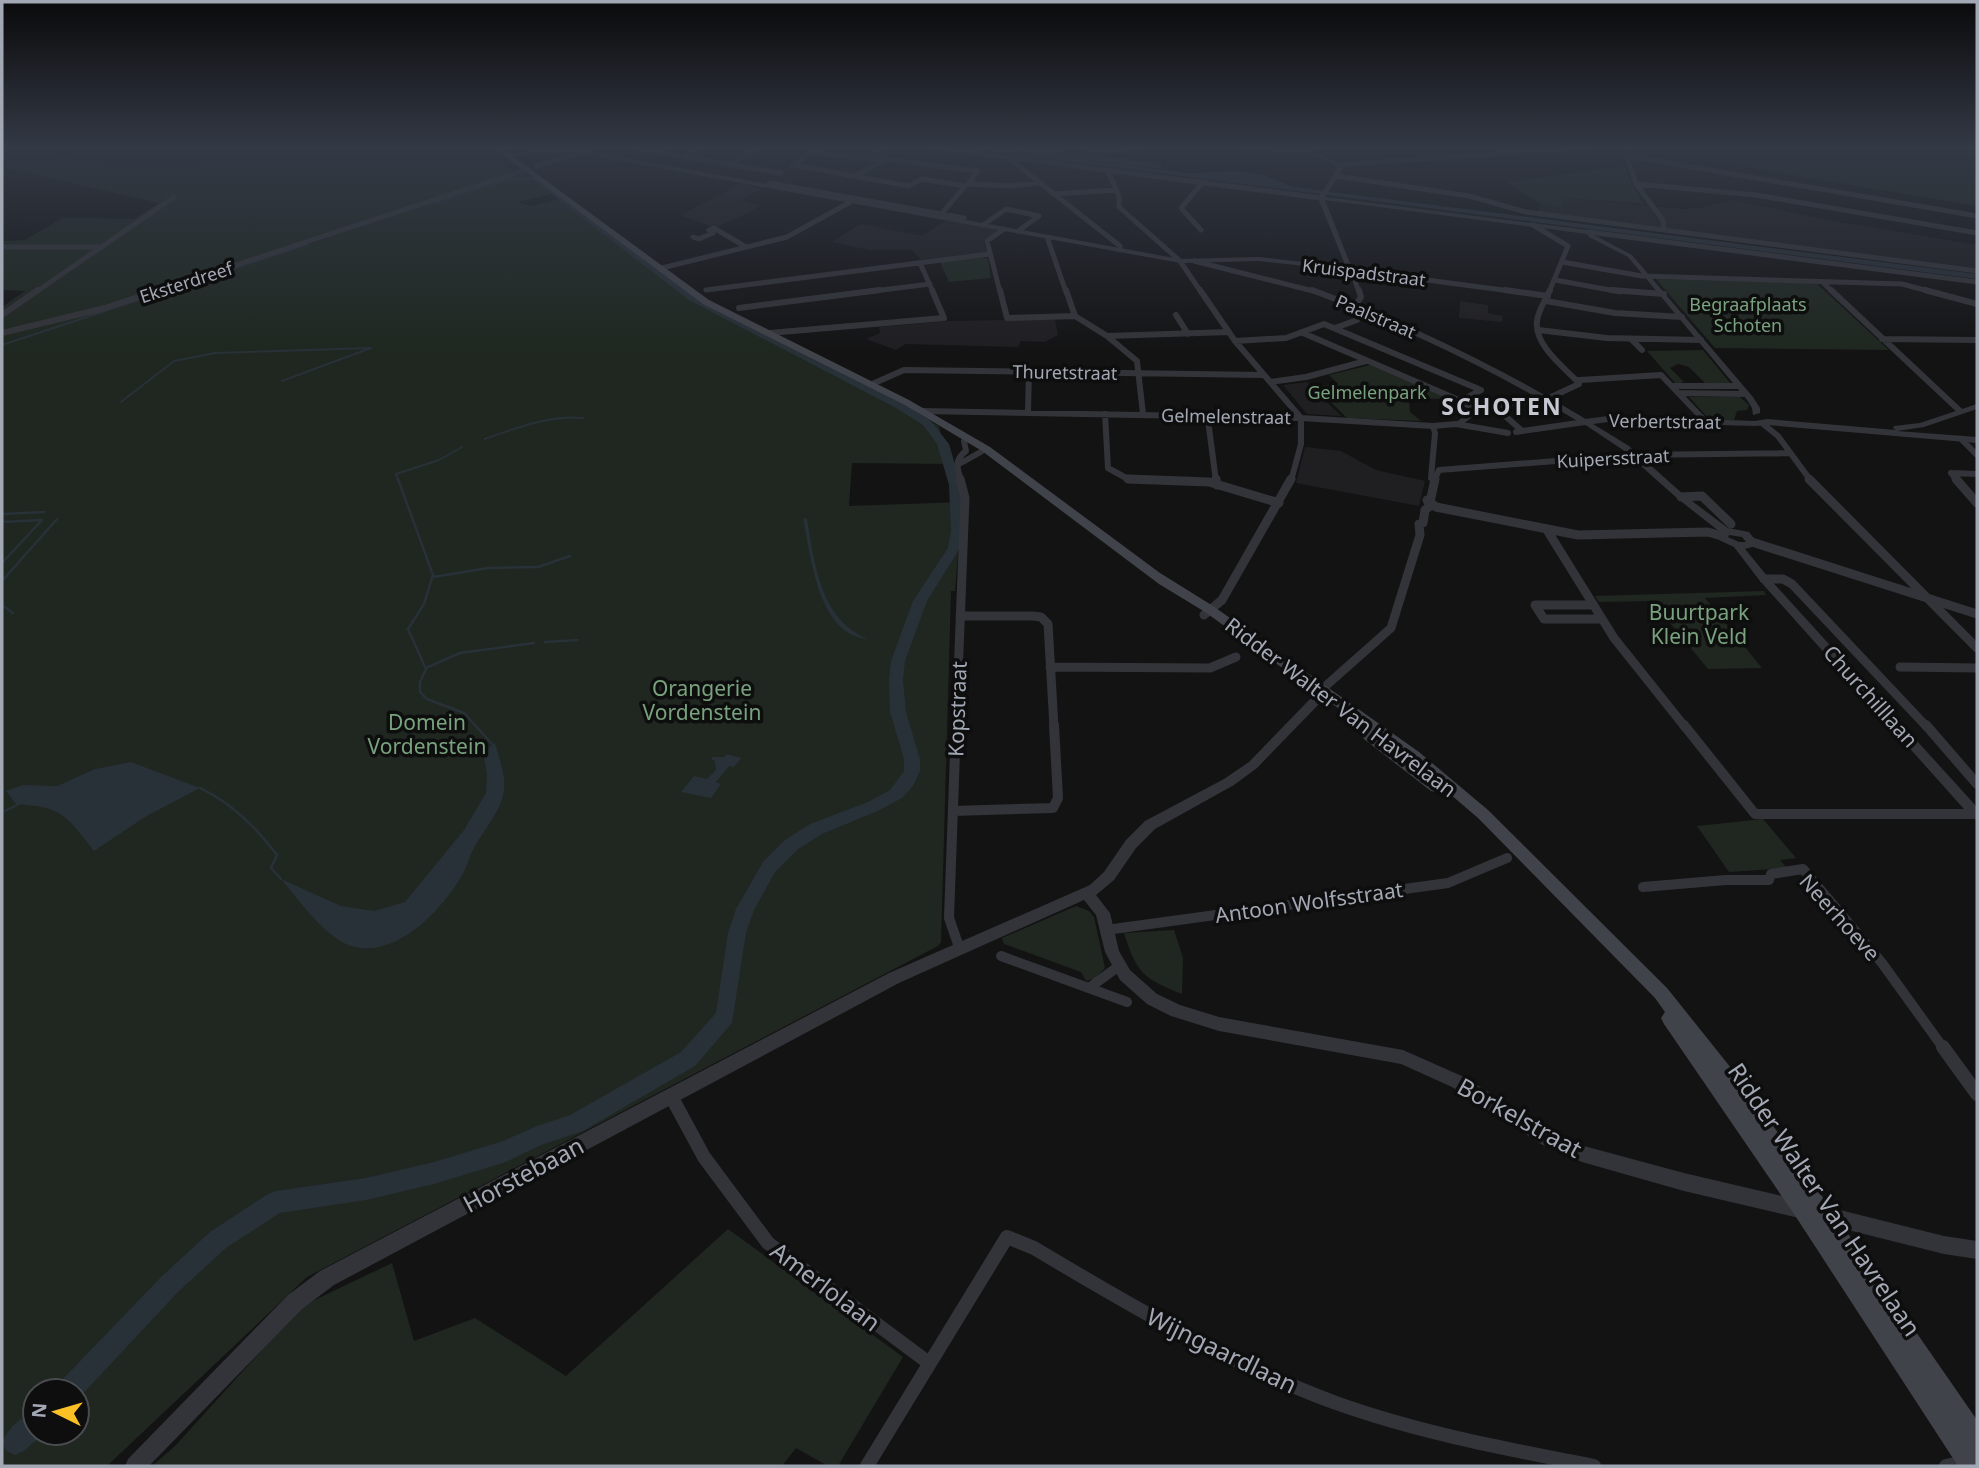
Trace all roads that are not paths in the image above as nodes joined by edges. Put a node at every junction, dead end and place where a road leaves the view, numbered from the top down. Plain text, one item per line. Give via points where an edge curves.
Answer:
1 (147, 216) edge
2 (385, 216) edge
3 (594, 216) edge
4 (826, 216) edge
5 (940, 216) edge
6 (997, 216) edge
7 (1037, 216) edge
8 (1080, 216) edge
9 (1128, 216) edge
10 (1188, 216) edge
11 (1331, 216) edge
12 (1471, 216) edge
13 (1552, 216) edge
14 (1660, 216) edge
15 (1877, 216) edge
16 (983, 225) junction
17 (1533, 225) junction
18 (1003, 229) junction
19 (1201, 230) dead end
20 (1664, 230) junction
21 (1018, 231) junction
22 (1589, 232) junction
23 (1977, 233) edge
24 (693, 237) dead end
25 (1050, 238) junction
26 (2, 247) edge
27 (100, 247) junction
28 (746, 247) junction
29 (1120, 250) junction
30 (989, 254) junction
31 (1181, 261) junction
32 (1194, 261) junction
33 (1562, 262) junction
34 (920, 263) junction
35 (662, 268) junction
36 (1351, 271) junction
37 (1977, 271) edge
38 (1895, 272) junction
39 (1648, 276) junction
40 (1555, 280) junction
41 (1822, 282) junction
42 (1977, 282) edge
43 (930, 284) junction
44 (1902, 284) junction
45 (706, 290) dead end
46 (1664, 294) junction
47 (1547, 298) junction
48 (1977, 304) edge
49 (1355, 306) junction
50 (739, 308) dead end
51 (2, 315) edge
52 (1176, 315) dead end
53 (1075, 316) junction
54 (1682, 317) junction
55 (1357, 320) dead end
56 (1333, 328) junction
57 (1538, 330) junction
58 (1228, 332) junction
59 (2, 333) edge
60 (769, 333) junction
61 (1188, 334) junction
62 (1307, 334) junction
63 (1107, 336) junction
64 (1631, 339) junction
65 (1882, 339) junction
66 (1700, 340) junction
67 (1977, 340) edge
68 (1235, 341) junction
69 (1642, 349) dead end
70 (1366, 361) junction
71 (1029, 371) junction
72 (1139, 374) junction
73 (1264, 375) junction
74 (1580, 380) junction
75 (1270, 382) junction
76 (870, 384) junction
77 (1672, 386) junction
78 (1738, 386) junction
79 (1679, 393) junction
80 (1745, 394) junction
81 (1549, 398) junction
82 (1461, 401) junction
83 (1977, 406) edge
84 (1471, 407) junction
85 (1480, 407) tunnel mouth
86 (943, 410) junction
87 (922, 411) junction
88 (1028, 411) junction
89 (1960, 411) junction
90 (1756, 413) junction
91 (1105, 414) junction
92 (1143, 414) junction
93 (1210, 418) junction
94 (1301, 418) junction
95 (934, 419) junction
96 (1746, 421) junction
97 (1584, 422) junction
98 (1706, 422) junction
99 (1765, 423) junction
100 (1456, 424) junction
101 (1433, 426) junction
102 (1902, 428) junction
103 (1869, 430) junction
104 (1515, 432) junction
105 (1915, 436) junction
106 (1961, 439) junction
107 (1977, 440) edge
108 (975, 449) junction
109 (1790, 453) junction
110 (1633, 455) junction
111 (1977, 456) edge
112 (1434, 469) junction
113 (959, 470) junction
114 (1977, 474) edge
115 (1217, 485) junction
116 (1279, 503) junction
117 (1977, 503) edge
118 (1547, 530) junction
119 (1726, 530) junction
120 (1752, 542) junction
121 (1737, 545) junction
122 (1764, 579) junction
123 (1926, 598) junction
124 (1593, 606) junction
125 (1206, 612) junction
126 (1977, 614) edge
127 (960, 616) junction
128 (1600, 619) junction
129 (1977, 648) edge
130 (1236, 657) dead end
131 (1050, 667) junction
132 (1900, 667) dead end
133 (1977, 668) edge
134 (1318, 696) junction
135 (1977, 784) edge
136 (953, 811) junction
137 (1977, 815) edge
138 (1511, 853) junction
139 (1643, 887) dead end
140 (1087, 893) junction
141 (1106, 930) junction
142 (959, 947) junction
143 (1001, 956) dead end
144 (1119, 966) junction
145 (1089, 988) junction
146 (1127, 1002) dead end
147 (1977, 1094) edge
148 (671, 1096) junction
149 (1813, 1212) junction
150 (1977, 1250) edge
151 (929, 1363) junction
152 (1977, 1440) edge
153 (1970, 1464) edge
154 (135, 1466) edge
155 (867, 1466) edge
156 (1594, 1466) edge
157 (1946, 1466) edge

1 - 27 street
2 - 59 street, Eksterdreef via 104,308
3 - 35 main road
4 - 28 street via 788,237
5 - 16 street
6 - 16 street
7 - 21 street
8 - 29 street
9 - 31 street
10 - 19 street
11 - 36 street
12 - 17 street
13 - 20 street
14 - 20 street
15 - 23 street
16 - 18 street
17 - 22 street
17 - 33 street via 1568,246
18 - 21 street
18 - 30 street via 987,241
20 - 37 street
21 - 25 street
22 - 38 street
22 - 39 street via 1626,253
24 - 28 street via 715,232
25 - 29 street
25 - 53 street
26 - 27 street
27 - 51 street
28 - 35 street
29 - 31 street
30 - 34 street
30 - 53 street via 1007,317
31 - 32 street, Kruispadstraat
31 - 58 street
32 - 36 street, Kruispadstraat via 1259,259
32 - 49 street, Paalstraat via 1311,290
33 - 39 street
33 - 40 street
34 - 43 street
34 - 45 street
35 - 60 main road via 706,302
36 - 47 street, Kruispadstraat
36 - 49 street via 1361,297
38 - 42 street
38 - 44 street
39 - 41 street
39 - 46 street
40 - 46 street via 1620,292
40 - 47 street
41 - 44 street
41 - 65 street
43 - 50 street
43 - 60 street via 944,318
44 - 48 street
46 - 54 street
47 - 54 street, Kruispadstraat via 1615,313
47 - 57 street via 1536,321
49 - 81 street, Paalstraat
52 - 61 street
53 - 63 street
54 - 66 street
55 - 56 street
56 - 62 street
56 - 82 street via 1481,390
57 - 64 street
57 - 74 street via 1548,351
58 - 61 street
58 - 68 street
60 - 76 main road
61 - 63 street
62 - 68 street
62 - 70 street
63 - 72 street via 1137,361
64 - 66 street
64 - 69 street
65 - 67 street
65 - 89 street
66 - 78 street
68 - 73 street
70 - 75 street
70 - 82 street
71 - 72 street, Thuretstraat
71 - 76 street, Thuretstraat via 904,370
71 - 88 street
72 - 73 street, Thuretstraat
72 - 92 street
73 - 75 street
74 - 77 street via 1661,375
74 - 81 street
75 - 94 street
76 - 87 main road
77 - 78 street
77 - 79 street
78 - 80 street
79 - 80 street
79 - 98 street
80 - 90 street
81 - 97 street
81 - 104 street via 1492,407
82 - 84 street
83 - 89 street, Verbertstraat
84 - 85 street
84 - 100 street via 1468,418
86 - 87 street, Gelmelenstraat
86 - 88 street, Gelmelenstraat
86 - 95 street
87 - 95 main road
88 - 91 street, Gelmelenstraat
89 - 102 street, Verbertstraat
90 - 96 street, Verbertstraat via 1742,414
90 - 99 street via 1764,416
91 - 92 street, Gelmelenstraat
91 - 115 street via 1108,468 1128,479
92 - 93 street, Gelmelenstraat
93 - 94 street, Gelmelenstraat
93 - 115 street
94 - 101 street, Gelmelenstraat
94 - 116 street via 1298,457
95 - 108 main road, Ridder Walter Van Havrelaan
95 - 108 main road, Ridder Walter Van Havrelaan
96 - 98 street, Verbertstraat
96 - 99 street, Verbertstraat
97 - 98 street, Verbertstraat
97 - 104 street, Gelmelenstraat
97 - 110 street
99 - 103 street, Verbertstraat
99 - 109 street
100 - 101 street, Gelmelenstraat
100 - 104 street, Gelmelenstraat
101 - 112 street
102 - 103 street, Verbertstraat
102 - 105 street
103 - 105 street, Verbertstraat
105 - 106 street, Verbertstraat
106 - 107 street, Verbertstraat
106 - 111 street
108 - 113 street
108 - 113 street, Kopstraat via 957,460
108 - 125 main road, Ridder Walter Van Havrelaan via 1048,495
109 - 110 street, Kuipersstraat
109 - 123 street via 1811,481
110 - 112 street, Kuipersstraat
110 - 119 street
112 - 118 street via 1430,502 1436,507
112 - 134 street via 1426,525 1391,628
113 - 127 street, Kopstraat via 965,498
114 - 117 street via 1951,473
115 - 116 street
116 - 125 street via 1222,600
118 - 119 street via 1578,535
118 - 124 street
119 - 120 street via 1745,534
119 - 121 street
120 - 121 street
120 - 123 street
121 - 122 street, Churchilllaan
122 - 135 street, Churchilllaan via 1792,584
122 - 137 street, Churchilllaan
123 - 126 street
123 - 129 street
124 - 128 street
124 - 128 street via 1535,605 1544,619
125 - 134 main road, Ridder Walter Van Havrelaan
127 - 131 street via 1041,617 1048,624
127 - 136 street, Kopstraat
128 - 137 street via 1755,814
130 - 131 street via 1210,668
131 - 136 street via 1056,803 1047,810
132 - 133 street
134 - 138 main road, Ridder Walter Van Havrelaan
134 - 140 street, Horstebaan via 1245,771 1150,825 1108,876
136 - 142 street, Kopstraat via 949,918
138 - 141 street, Antoon Wolfsstraat via 1448,883
138 - 149 main road, Ridder Walter Van Havrelaan via 1574,904 1661,993 1700,1040
139 - 147 street, Neerhoeve via 1769,880 1771,874 1803,869 1882,964
140 - 141 street, Borkelstraat via 1103,913
140 - 142 street, Horstebaan
141 - 144 street, Borkelstraat
142 - 148 street, Horstebaan
143 - 145 street
144 - 145 street
144 - 149 street, Borkelstraat via 1149,997 1187,1015 1403,1057 1458,1082 1547,1138 1582,1154
145 - 146 street
148 - 151 street, Amerlolaan via 704,1157 768,1243
148 - 154 street, Horstebaan via 327,1278 295,1302
149 - 150 street, Borkelstraat
149 - 152 main road, Ridder Walter Van Havrelaan
149 - 153 main road, Ridder Walter Van Havrelaan
151 - 155 street
151 - 156 street, Wijngaardlaan via 999,1247 1007,1237 1015,1238 1149,1317 1302,1390 1417,1428
153 - 157 street

